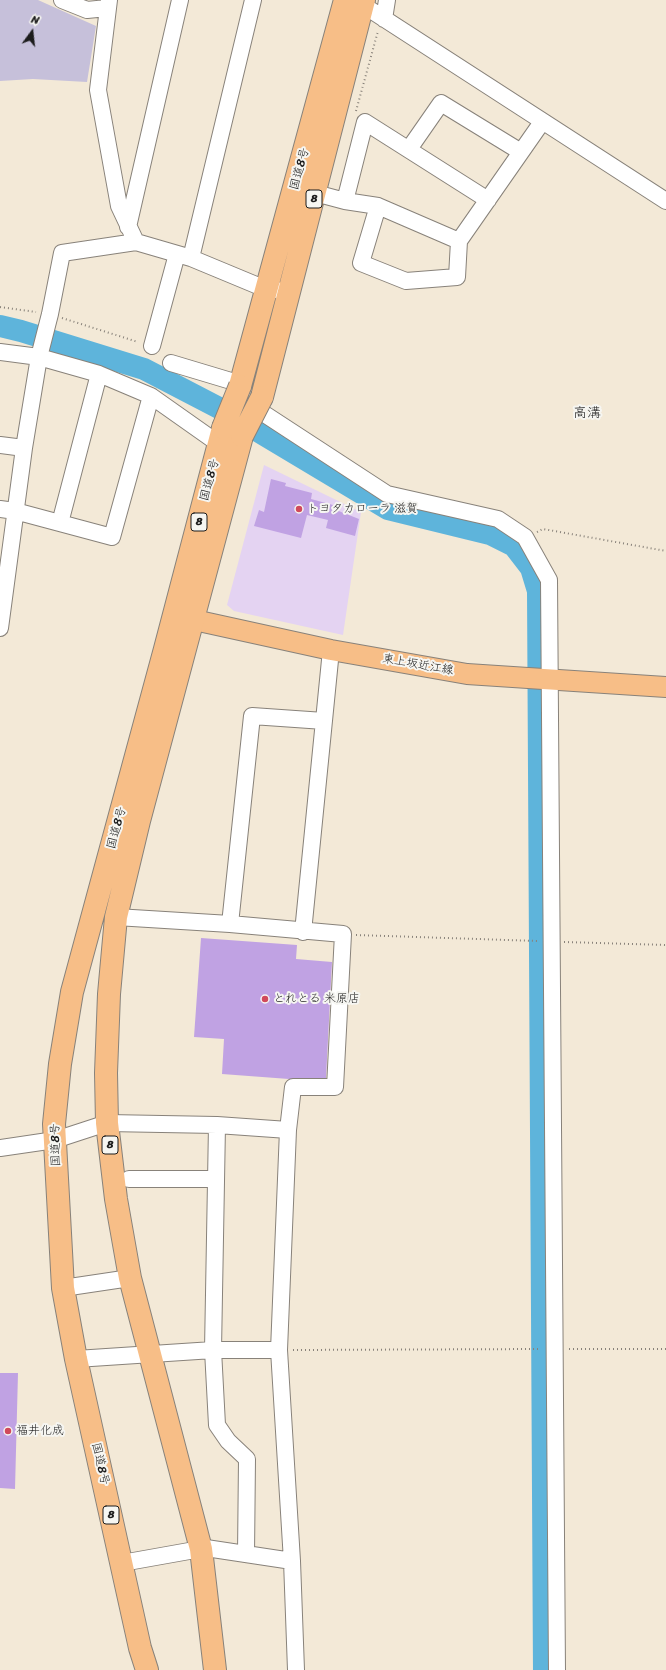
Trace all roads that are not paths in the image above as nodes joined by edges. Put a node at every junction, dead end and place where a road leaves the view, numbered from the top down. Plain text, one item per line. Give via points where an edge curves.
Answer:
1 (62, 0) edge
2 (180, 0) edge
3 (253, 0) edge
4 (387, 0) edge
5 (357, 2) edge
6 (108, 4) edge
7 (384, 19) junction
8 (542, 122) junction
9 (409, 149) junction
10 (522, 152) junction
11 (316, 193) junction
12 (488, 200) junction
13 (345, 201) junction
14 (666, 201) edge
15 (378, 206) junction
16 (128, 227) junction
17 (459, 240) junction
18 (136, 242) junction
19 (184, 256) junction
20 (278, 291) junction
21 (152, 346) road end
22 (0, 352) edge
23 (40, 354) junction
24 (171, 362) dead end
25 (99, 374) junction
26 (235, 383) junction
27 (151, 396) junction
28 (264, 406) junction
29 (228, 436) junction
30 (0, 445) edge
31 (24, 448) junction
32 (8, 510) edge
33 (60, 523) junction
34 (3, 585) edge
35 (184, 618) junction
36 (0, 628) edge
37 (331, 650) junction
38 (542, 679) junction
39 (666, 687) edge
40 (324, 721) junction
41 (116, 917) junction
42 (230, 924) junction
43 (303, 932) junction
44 (107, 1123) junction
45 (217, 1125) junction
46 (288, 1130) junction
47 (55, 1140) junction
48 (0, 1148) edge
49 (129, 1179) dead end
50 (216, 1179) junction
51 (130, 1278) junction
52 (63, 1288) junction
53 (213, 1350) junction
54 (279, 1350) junction
55 (150, 1354) junction
56 (76, 1359) junction
57 (201, 1549) junction
58 (246, 1554) junction
59 (292, 1561) junction
60 (122, 1563) junction
61 (147, 1670) edge
62 (215, 1670) edge
63 (296, 1670) edge
64 (557, 1670) edge

1 - 6 street via 87,10
2 - 16 street
3 - 19 street
4 - 7 street
5 - 7 street
5 - 11 highway, 国道8号 / 8
5 - 20 highway, 国道8号 / 8
6 - 16 street via 98,90 119,206
7 - 8 street
8 - 10 street
8 - 14 street
9 - 10 street via 441,103
9 - 12 street
9 - 13 street via 365,122
10 - 12 street
11 - 13 street
11 - 20 highway, 国道8号 / 8
12 - 17 street
13 - 15 street
15 - 17 street
15 - 17 street via 361,263 406,281 457,277
16 - 18 street
18 - 19 street
18 - 23 street via 62,253
19 - 20 street
19 - 21 street
20 - 26 highway, 国道8号 / 8
20 - 28 highway, 国道8号 / 8
22 - 23 street
23 - 25 street
23 - 31 street
24 - 26 street
25 - 27 street
25 - 33 street
26 - 29 highway, 国道8号 / 8, bridge
27 - 29 street
27 - 33 street via 112,537
28 - 29 highway, 国道8号 / 8, bridge
28 - 38 street via 387,494 498,520 525,537 549,580
29 - 35 highway, 国道8号 / 8
30 - 31 street
31 - 32 street
32 - 33 street
32 - 34 street
34 - 36 street
35 - 37 main road, 東上坂近江線
35 - 41 highway, 国道8号 / 8
35 - 47 highway, 国道8号 / 8 via 72,992 60,1064
37 - 38 main road, 東上坂近江線 via 467,674
37 - 40 street
38 - 39 main road, 東上坂近江線
38 - 64 street via 553,941
40 - 42 street via 252,716
40 - 43 street
41 - 42 street
41 - 44 highway, 国道8号 / 8 via 109,994
42 - 43 street
43 - 46 street via 343,934 335,1087 293,1087
44 - 45 street
44 - 47 street
44 - 51 highway, 国道8号 / 8 via 116,1198
45 - 46 street
45 - 50 street
46 - 54 street
47 - 48 street
47 - 52 highway, 国道8号 / 8
49 - 50 street
50 - 53 street
51 - 52 street
51 - 55 highway, 国道8号 / 8
52 - 56 highway, 国道8号 / 8
53 - 54 street
53 - 55 street
53 - 58 street via 217,1425 228,1441 247,1459
54 - 59 street
55 - 56 street
55 - 57 highway, 国道8号 / 8
56 - 60 highway, 国道8号 / 8
57 - 58 street
57 - 60 street
57 - 62 highway, 国道8号 / 8
58 - 59 street
59 - 63 street
60 - 61 highway, 国道8号 / 8

